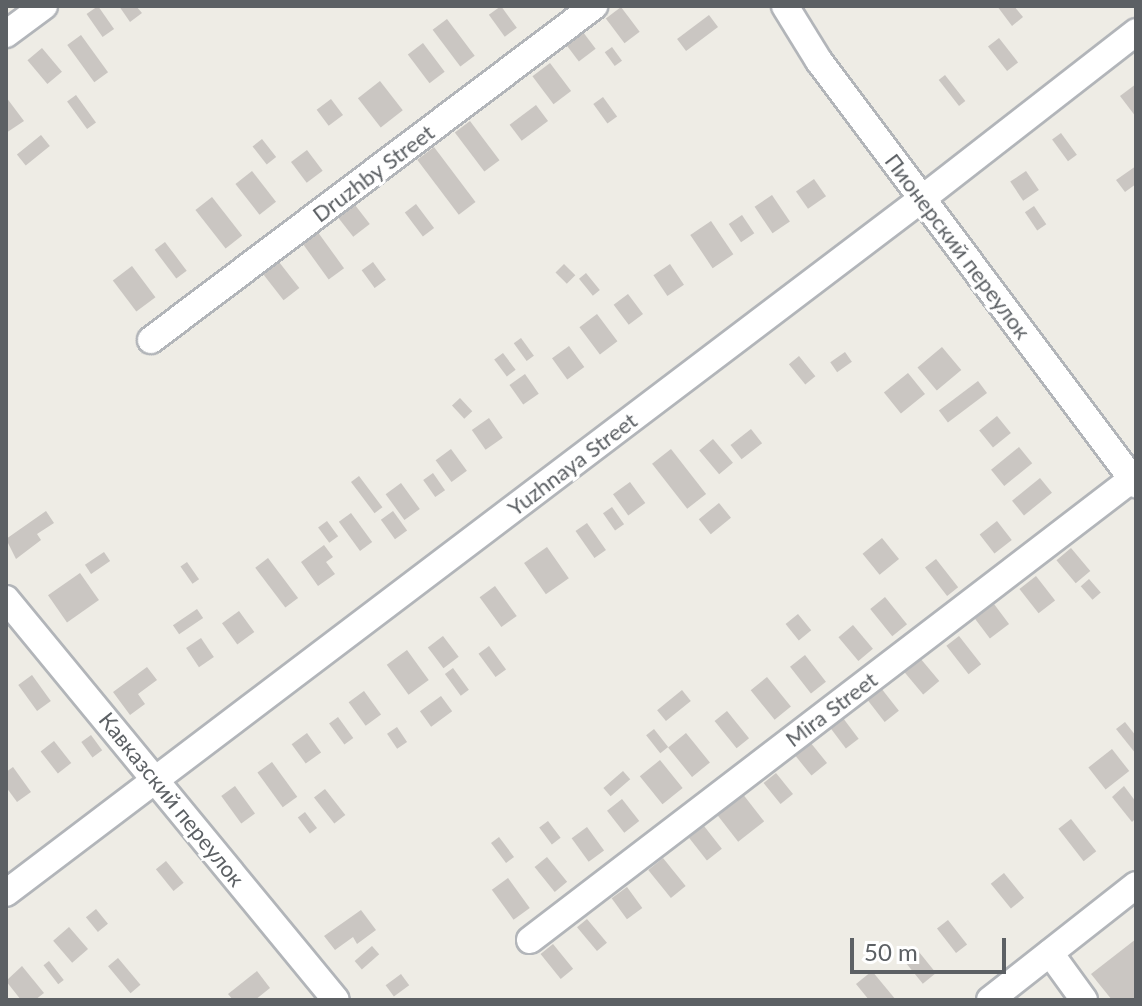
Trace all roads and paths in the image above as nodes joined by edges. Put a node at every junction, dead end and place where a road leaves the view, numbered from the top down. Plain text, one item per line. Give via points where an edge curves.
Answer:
1 (44, 6) edge
2 (594, 6) edge
3 (785, 6) edge
4 (1136, 32) edge
5 (6, 34) edge
6 (923, 198) junction
7 (151, 340) dead end
8 (1134, 481) edge
9 (6, 599) edge
10 (157, 779) junction
11 (1136, 885) edge
12 (6, 893) edge
13 (530, 940) dead end
14 (1050, 953) junction
15 (336, 1000) edge
16 (990, 1000) edge
17 (1084, 1000) edge

1 - 5 street
2 - 7 street, Druzhby Street
3 - 6 street, Пионерский переулок via 819,61
4 - 6 street, Yuzhnaya Street
6 - 8 street, Пионерский переулок
6 - 10 street, Yuzhnaya Street
8 - 13 street, Mira Street
9 - 10 street, Кавказский переулок
10 - 12 street, Yuzhnaya Street
10 - 15 street, Кавказский переулок
11 - 14 street
14 - 16 street
14 - 17 street

